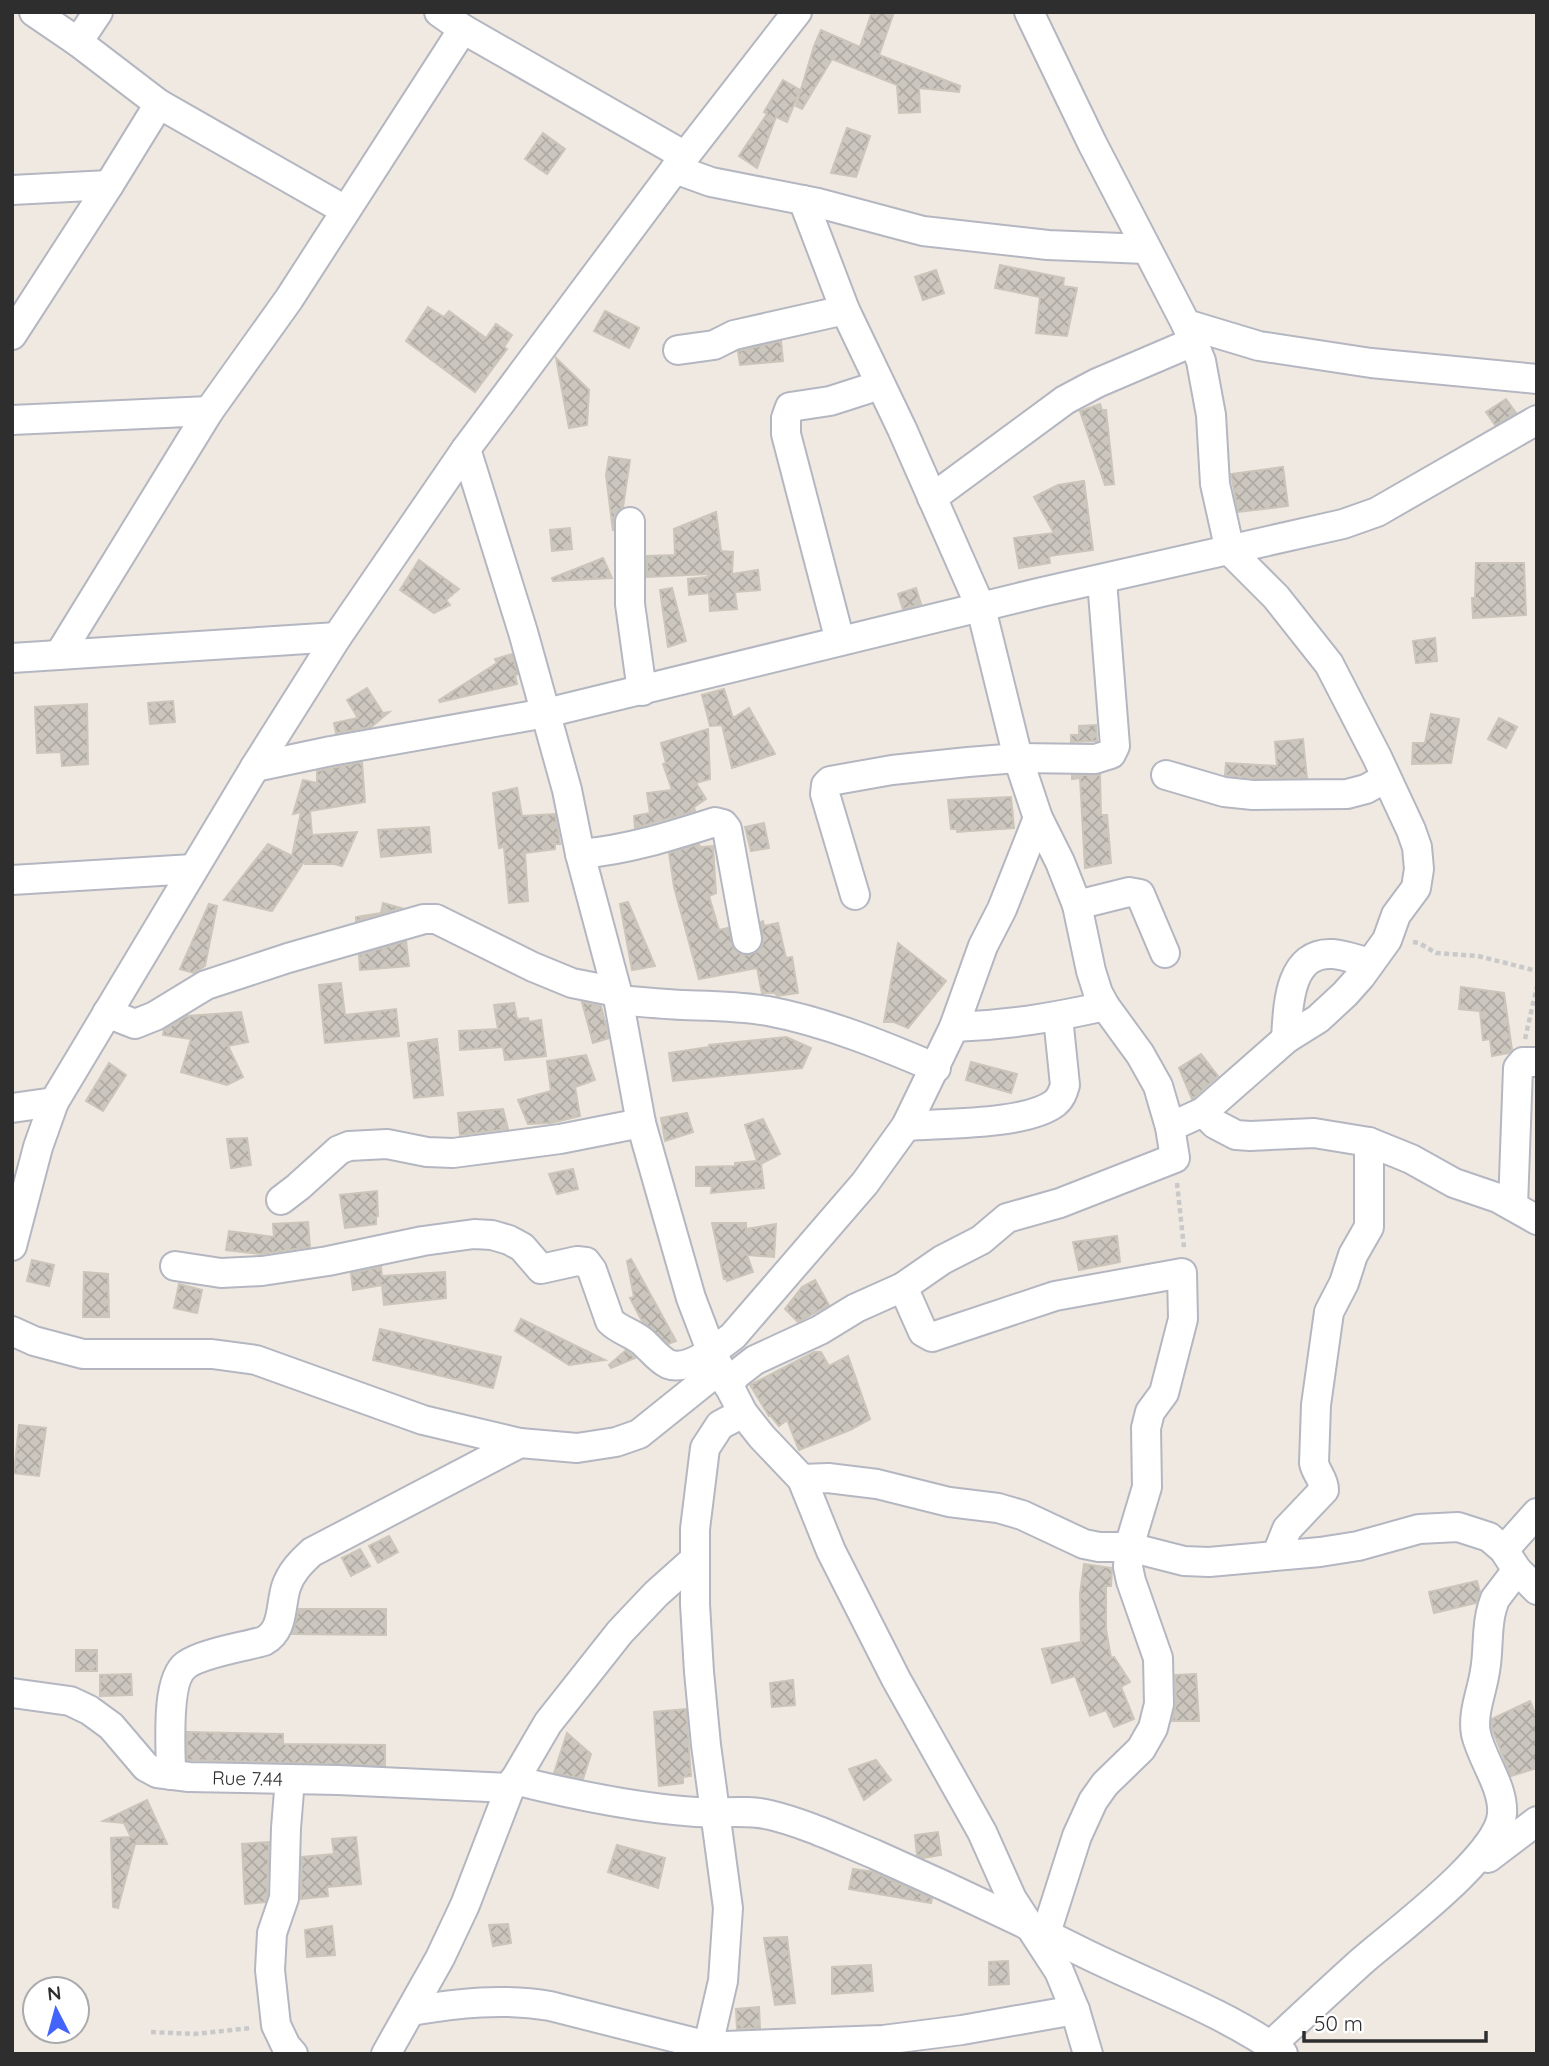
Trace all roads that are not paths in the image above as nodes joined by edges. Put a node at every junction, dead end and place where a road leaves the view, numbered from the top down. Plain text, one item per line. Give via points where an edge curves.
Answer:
1 (34, 12) edge
2 (98, 12) edge
3 (439, 12) edge
4 (797, 12) edge
5 (1029, 12) edge
6 (463, 29) junction
7 (78, 42) junction
8 (159, 104) junction
9 (680, 163) junction
10 (109, 185) junction
11 (12, 190) edge
12 (803, 200) junction
13 (345, 210) junction
14 (1146, 249) junction
15 (845, 310) junction
16 (1189, 333) junction
17 (12, 335) edge
18 (678, 350) dead end
19 (1537, 379) edge
20 (880, 386) junction
21 (209, 411) junction
22 (12, 420) edge
23 (1537, 420) edge
24 (466, 449) junction
25 (932, 498) junction
26 (630, 523) dead end
27 (1230, 551) junction
28 (1102, 580) junction
29 (981, 608) junction
30 (337, 637) junction
31 (840, 641) junction
32 (60, 655) junction
33 (12, 658) edge
34 (642, 691) junction
35 (546, 713) junction
36 (1018, 758) junction
37 (255, 767) junction
38 (1167, 775) dead end
39 (1386, 778) junction
40 (1038, 818) junction
41 (580, 854) junction
42 (193, 869) junction
43 (12, 880) edge
44 (855, 895) dead end
45 (1077, 905) junction
46 (747, 939) dead end
47 (1165, 953) dead end
48 (1370, 963) junction
49 (618, 996) junction
50 (1105, 1006) junction
51 (107, 1013) junction
52 (1058, 1017) junction
53 (954, 1027) junction
54 (1286, 1039) junction
55 (1528, 1063) edge
56 (936, 1068) junction
57 (54, 1102) junction
58 (12, 1108) edge
59 (1203, 1112) junction
60 (642, 1123) junction
61 (906, 1126) junction
62 (1170, 1127) junction
63 (1369, 1142) junction
64 (281, 1200) dead end
65 (1525, 1213) edge
66 (12, 1246) edge
67 (176, 1266) dead end
68 (903, 1287) junction
69 (12, 1331) edge
70 (720, 1369) junction
71 (743, 1413) junction
72 (520, 1443) junction
73 (803, 1479) junction
74 (1537, 1513) edge
75 (1129, 1547) junction
76 (1278, 1554) junction
77 (694, 1560) junction
78 (1519, 1570) edge
79 (12, 1693) edge
80 (171, 1774) junction
81 (290, 1779) junction
82 (512, 1784) junction
83 (714, 1811) junction
84 (1537, 1821) edge
85 (1450, 1887) junction
86 (1038, 1929) junction
87 (1075, 2010) junction
88 (411, 2011) junction
89 (707, 2050) edge
90 (1277, 2050) edge
91 (382, 2052) edge
92 (293, 2054) edge
93 (1088, 2054) edge

1 - 7 street
2 - 7 street
3 - 6 street
4 - 9 street
5 - 14 street
6 - 9 street
6 - 13 street
7 - 8 street
8 - 10 street
8 - 13 street
9 - 12 street via 711,182
9 - 24 street
10 - 11 street
10 - 17 street
12 - 14 street via 923,231 1048,245
12 - 15 street
13 - 21 street
14 - 16 street
15 - 18 street via 734,335 714,345
15 - 20 street
16 - 19 street via 1371,363
16 - 25 street via 1065,400
16 - 27 street via 1201,361 1211,415 1215,485
20 - 25 street
20 - 31 street via 790,407 786,418 786,434
21 - 22 street
21 - 32 street
23 - 27 street via 1377,512
24 - 30 street
24 - 35 street
25 - 29 street
26 - 34 street via 630,604
27 - 28 street
27 - 39 street via 1276,597 1329,664
28 - 29 street
28 - 36 street via 1115,746 1111,754 1095,759
29 - 31 street
29 - 36 street
30 - 32 street
30 - 37 street
31 - 34 street
32 - 33 street
34 - 35 street
35 - 37 street
35 - 41 street
36 - 40 street
36 - 44 street via 830,781 825,794
37 - 42 street
38 - 39 street via 1224,792 1253,795 1347,794
39 - 48 street via 1417,847 1419,869 1416,888
40 - 45 street
40 - 53 street
41 - 46 street via 650,842 715,822 723,824
41 - 49 street
42 - 43 street
42 - 51 street
45 - 47 street via 1129,892 1140,894
45 - 50 street via 1091,971
48 - 54 street via 1318,1019
48 - 54 street via 1333,954 1309,959 1293,984
49 - 51 street via 572,983 436,919 424,919 206,985 135,1024
49 - 56 street via 768,1011 813,1021
49 - 60 street
50 - 52 street
50 - 62 street via 1150,1070
51 - 57 street
52 - 53 street via 1004,1026
52 - 61 street via 1065,1084 1056,1102 1022,1116
53 - 56 street
54 - 59 street
55 - 65 street
56 - 61 street
57 - 58 street
57 - 66 street
59 - 62 street
59 - 63 street via 1236,1135 1314,1133
60 - 64 street via 453,1153 387,1144 349,1146
60 - 70 street via 680,1264
61 - 70 street via 865,1183 733,1336
62 - 68 street via 1175,1158 1060,1203 1014,1214 981,1240
63 - 65 street
63 - 76 street via 1369,1227 1329,1312 1316,1405 1314,1463 1324,1490 1287,1529
67 - 70 street via 221,1273 262,1271 423,1241 492,1235 522,1247 541,1269 586,1262 616,1327 642,1341 668,1364
68 - 70 street via 755,1360 737,1374
68 - 75 street via 923,1332 932,1336 1055,1296 1182,1273 1183,1320 1164,1393 1150,1412 1146,1428 1147,1487
69 - 72 street via 83,1354 212,1354 256,1360 423,1420
70 - 71 street
70 - 72 street via 628,1439 577,1448
71 - 73 street
71 - 77 street via 720,1425 705,1448
72 - 80 street via 312,1552 291,1577 271,1637 185,1666 173,1697
73 - 75 street via 877,1484 949,1502 998,1508 1084,1544
73 - 86 street via 831,1551 897,1679 982,1832 1012,1899
74 - 78 street
75 - 76 street via 1195,1562
75 - 86 street via 1131,1581 1158,1658 1159,1704 1141,1749 1093,1801
76 - 78 street via 1357,1546 1438,1527 1489,1537
77 - 82 street via 620,1632 548,1723
77 - 83 street via 699,1672
78 - 85 street via 1492,1608 1474,1717 1500,1796 1500,1825
79 - 80 street, Rue 7.44 via 70,1701 89,1710 111,1726 146,1767
80 - 81 street, Rue 7.44
81 - 82 street, Rue 7.44
81 - 92 street via 284,1898 272,1933 270,1970 276,2025
82 - 83 street, Rue 7.44 via 627,1804
82 - 88 street via 465,1905
83 - 86 street, Rue 7.44 via 767,1814 828,1834
83 - 89 street via 728,1908 723,1981
84 - 85 street
85 - 90 street via 1344,1977
86 - 87 street
86 - 90 street, Rue 7.44 via 1203,2007
87 - 89 street via 893,2038
87 - 93 street
88 - 89 street via 459,2003 526,2002
88 - 91 street

